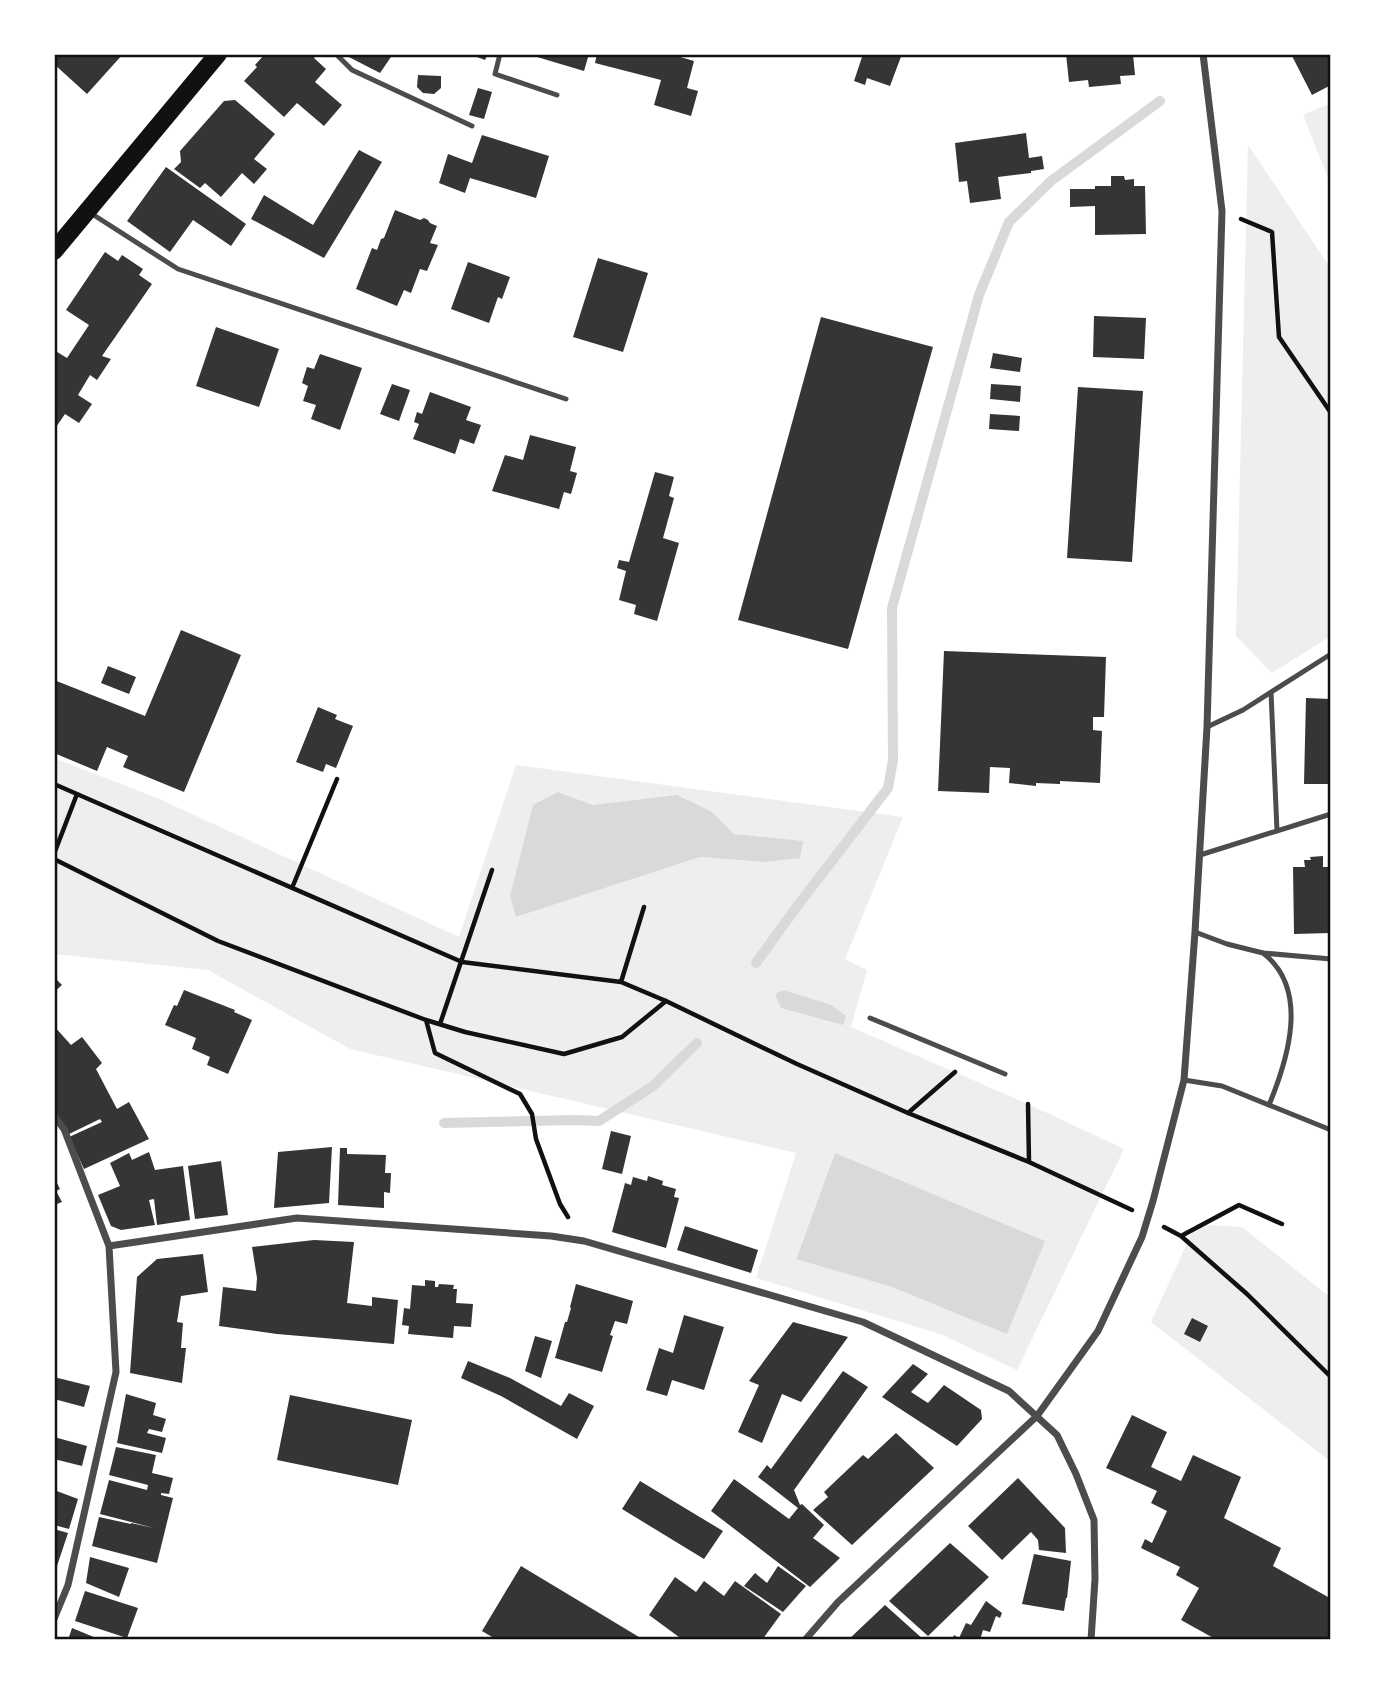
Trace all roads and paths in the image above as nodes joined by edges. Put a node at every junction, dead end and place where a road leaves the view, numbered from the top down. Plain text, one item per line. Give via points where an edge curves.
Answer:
1 (218, 54) edge
2 (336, 54) edge
3 (500, 54) edge
4 (1203, 54) edge
5 (557, 95) dead end
6 (472, 125) dead end
7 (87, 211) junction
8 (1222, 211) junction
9 (54, 251) edge
10 (566, 399) dead end
11 (1331, 413) edge
12 (1331, 654) edge
13 (1271, 692) junction
14 (1207, 727) junction
15 (337, 779) dead end
16 (54, 784) edge
17 (78, 794) junction
18 (1331, 814) edge
19 (1277, 831) junction
20 (1200, 855) junction
21 (54, 857) edge
22 (492, 870) dead end
23 (292, 888) junction
24 (644, 907) dead end
25 (1195, 932) junction
26 (1264, 953) junction
27 (1331, 958) edge
28 (462, 962) junction
29 (621, 982) junction
30 (666, 1001) junction
31 (870, 1018) dead end
32 (426, 1020) junction
33 (440, 1024) junction
34 (955, 1073) dead end
35 (1005, 1074) dead end
36 (1184, 1080) junction
37 (1028, 1104) dead end
38 (1269, 1105) junction
39 (908, 1113) junction
40 (54, 1116) edge
41 (1331, 1130) edge
42 (1029, 1162) junction
43 (1148, 1218) junction
44 (1282, 1224) dead end
45 (584, 1241) junction
46 (109, 1246) junction
47 (1331, 1377) edge
48 (1037, 1416) junction
49 (54, 1619) edge
50 (805, 1640) edge
51 (1090, 1640) edge

1 - 7 main road
2 - 6 lane via 352,70
3 - 5 lane via 495,74
4 - 8 street
7 - 9 main road
7 - 10 lane via 178,269
8 - 11 path via 1272,232 1279,337
8 - 14 street
12 - 13 lane
13 - 14 lane
13 - 19 lane
14 - 20 street
15 - 23 path
16 - 17 path
17 - 21 path
17 - 23 path
18 - 19 lane
19 - 20 lane
20 - 25 street
21 - 32 path via 218,941
22 - 28 path
23 - 28 path
24 - 29 path
25 - 26 lane
25 - 36 street
26 - 27 lane
26 - 38 lane via 1281,972 1290,998 1291,1024
28 - 29 path
28 - 33 path
29 - 30 path
30 - 33 path via 622,1037 564,1054
30 - 39 path
31 - 35 lane
32 - 33 path
32 - 45 path via 435,1053 520,1094 532,1114 536,1139 560,1204
34 - 39 path
36 - 38 lane via 1215,1084
36 - 43 street
37 - 42 path
38 - 41 lane
39 - 42 path
40 - 46 street via 64,1129
42 - 43 path
43 - 48 street via 1098,1332
44 - 47 path via 1239,1205 1181,1236
45 - 46 street via 297,1218
45 - 48 street via 863,1322 1009,1391
46 - 49 street via 116,1372 68,1585
48 - 50 street via 838,1602
48 - 51 street via 1057,1435 1094,1520

